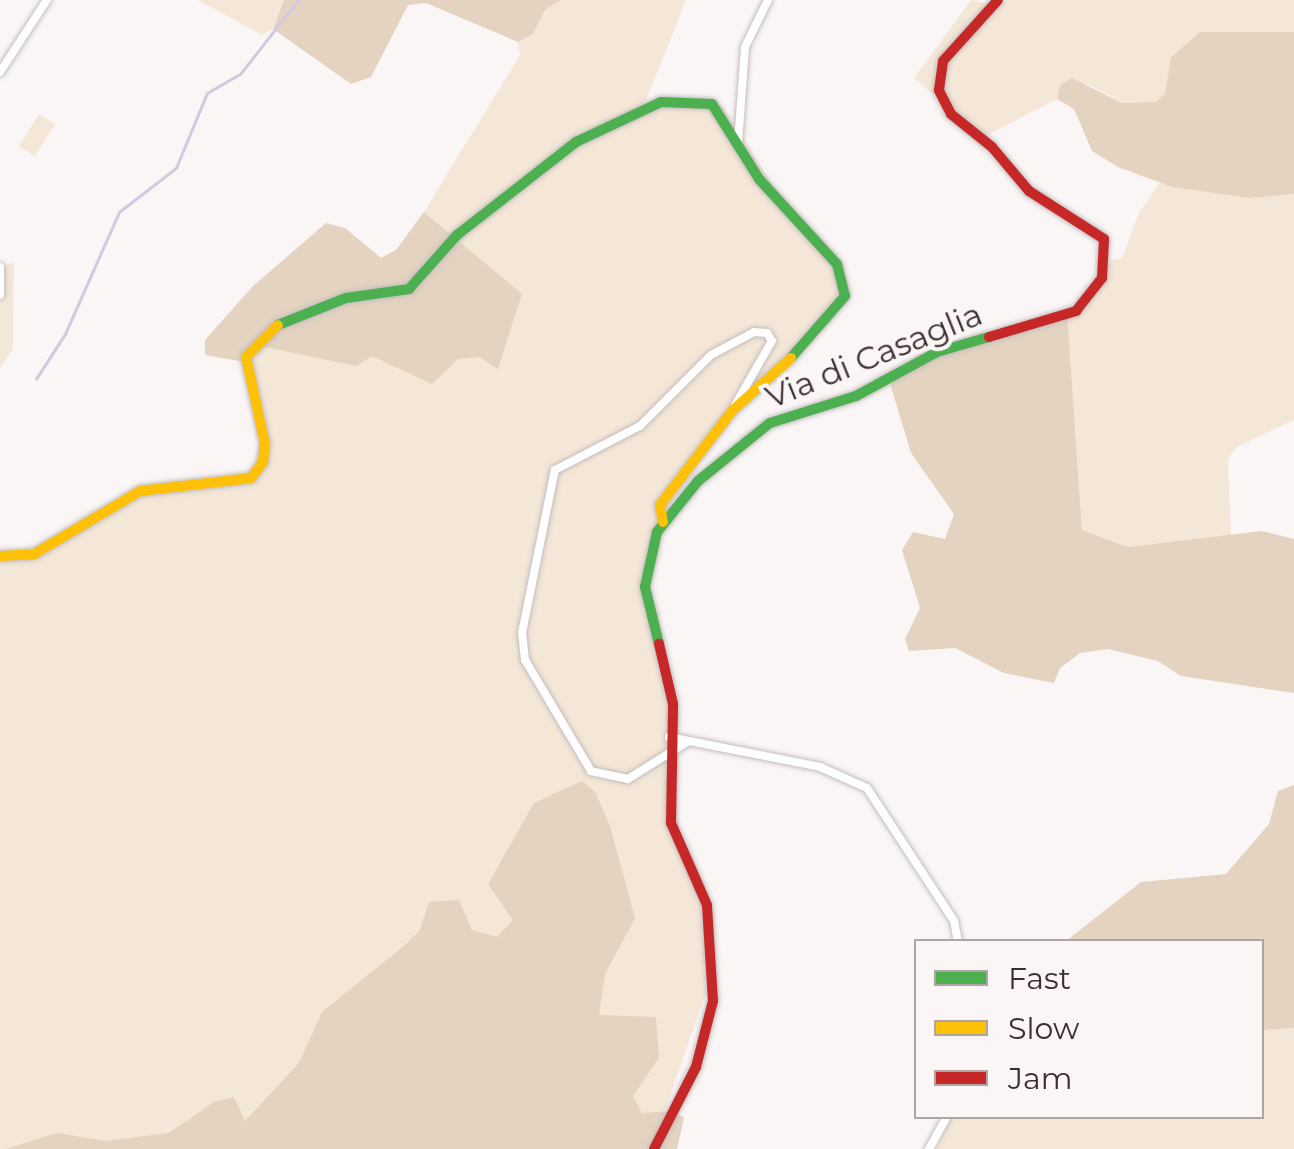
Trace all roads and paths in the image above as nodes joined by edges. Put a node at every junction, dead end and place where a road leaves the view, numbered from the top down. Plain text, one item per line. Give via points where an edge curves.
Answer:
1 (47, 0) edge
2 (768, 0) edge
3 (998, 0) edge
4 (0, 72) edge
5 (738, 143) junction
6 (0, 267) edge
7 (0, 294) edge
8 (733, 410) junction
9 (663, 522) junction
10 (0, 556) edge
11 (672, 715) junction
12 (669, 737) junction
13 (687, 742) junction
14 (671, 753) junction
15 (957, 939) edge
16 (945, 1119) edge
17 (654, 1149) edge
18 (930, 1149) edge

1 - 4 street
2 - 5 street via 746,46
3 - 9 street, Via di Casaglia via 943,62 939,90 951,114 992,147 1029,191 1104,239 1107,264 1094,293 1076,311 937,352 856,396 770,423 698,480
5 - 8 street via 760,179 837,264 846,288 790,360
5 - 10 street via 712,104 661,102 576,142 457,236 409,289 319,306 285,319 254,346 246,368 266,444 251,478 140,491 34,554
6 - 7 street
8 - 9 street via 660,506
8 - 14 street via 772,340 767,332 711,355 640,426 564,466 551,486 523,654 592,771 628,779
9 - 11 street, Via di Casaglia via 645,587 667,662
11 - 12 street, Via di Casaglia
11 - 13 street
12 - 13 street
12 - 14 street, Via di Casaglia
13 - 14 street
13 - 15 street via 820,768 867,788 954,922
14 - 17 street, Via di Casaglia via 671,823 708,906 713,1001 696,1067
16 - 18 street

